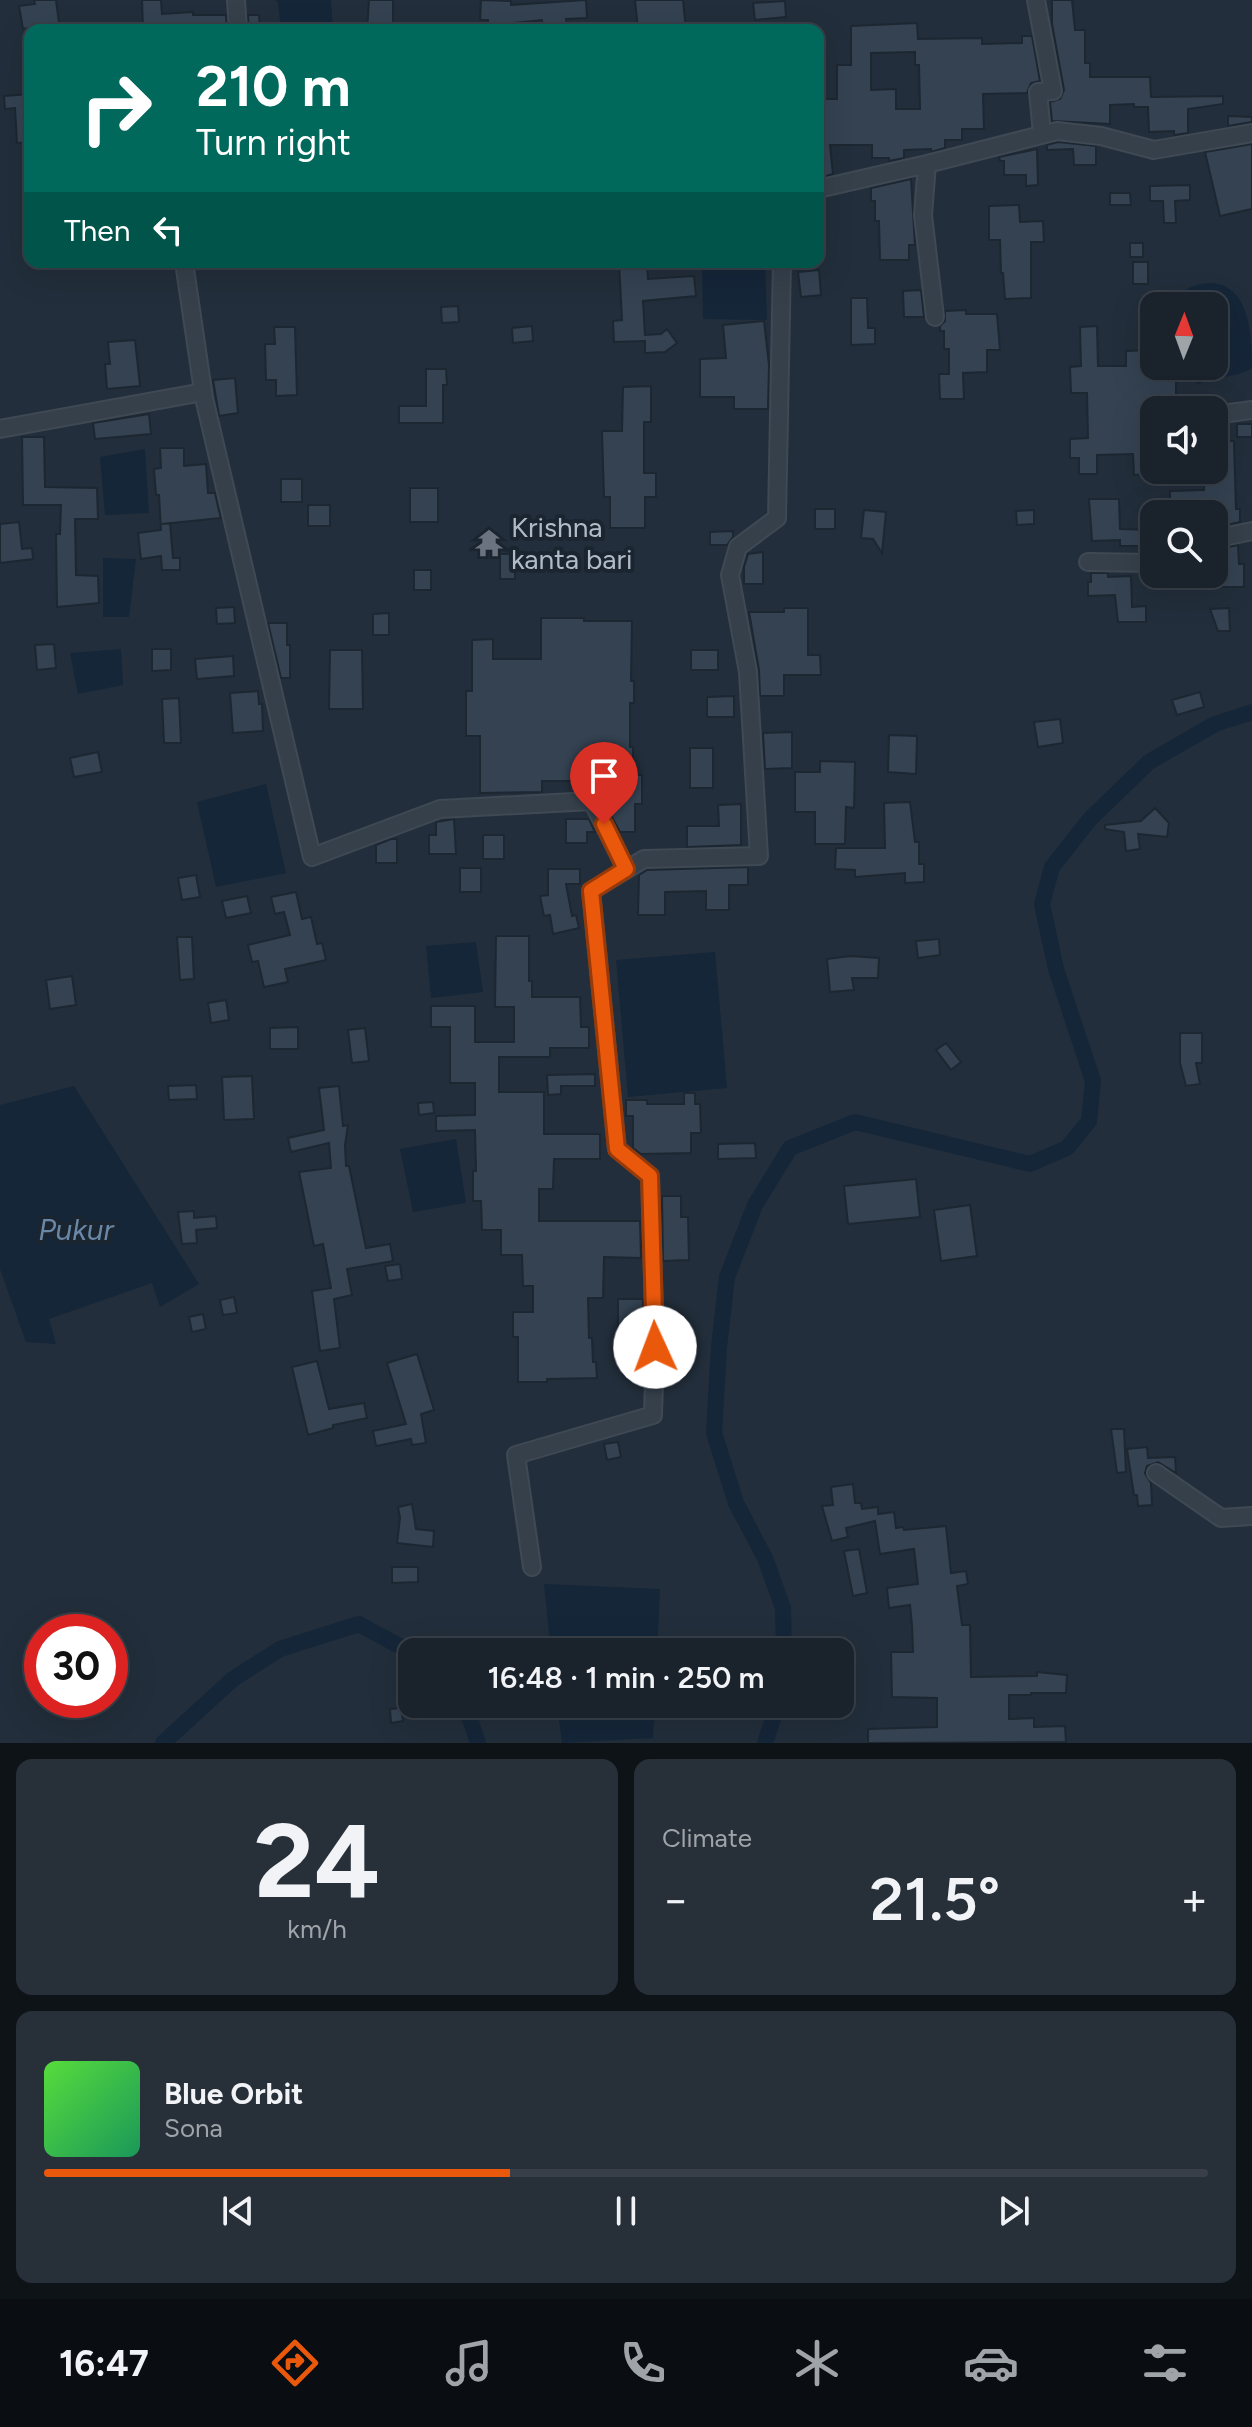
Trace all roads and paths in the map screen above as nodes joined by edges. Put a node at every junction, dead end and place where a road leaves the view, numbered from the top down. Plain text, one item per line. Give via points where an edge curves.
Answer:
1 (236, 0) edge
2 (1036, 0) edge
3 (238, 24) edge
4 (1252, 133) edge
5 (1042, 134) junction
6 (927, 164) junction
7 (824, 188) edge
8 (185, 268) edge
9 (782, 268) edge
10 (935, 317) dead end
11 (203, 392) junction
12 (1252, 410) edge
13 (1228, 413) edge
14 (0, 429) edge
15 (1252, 531) edge
16 (1228, 536) edge
17 (1088, 562) dead end
18 (1140, 563) edge
19 (626, 869) junction
20 (1156, 1473) dead end
21 (1252, 1516) edge
22 (532, 1567) dead end

1 - 3 street
2 - 5 street via 1053,91 1038,92
4 - 5 street via 1154,150 1101,136
5 - 6 street
6 - 7 street
6 - 10 street via 923,215
8 - 11 street
9 - 19 street via 777,518 738,547 730,575 748,672 759,856 644,859
11 - 14 street
11 - 19 street via 312,857 440,809 592,801
12 - 13 street
15 - 16 street
17 - 18 street
19 - 22 street via 591,891 617,1149 650,1176 653,1415 516,1455
20 - 21 street via 1221,1518

